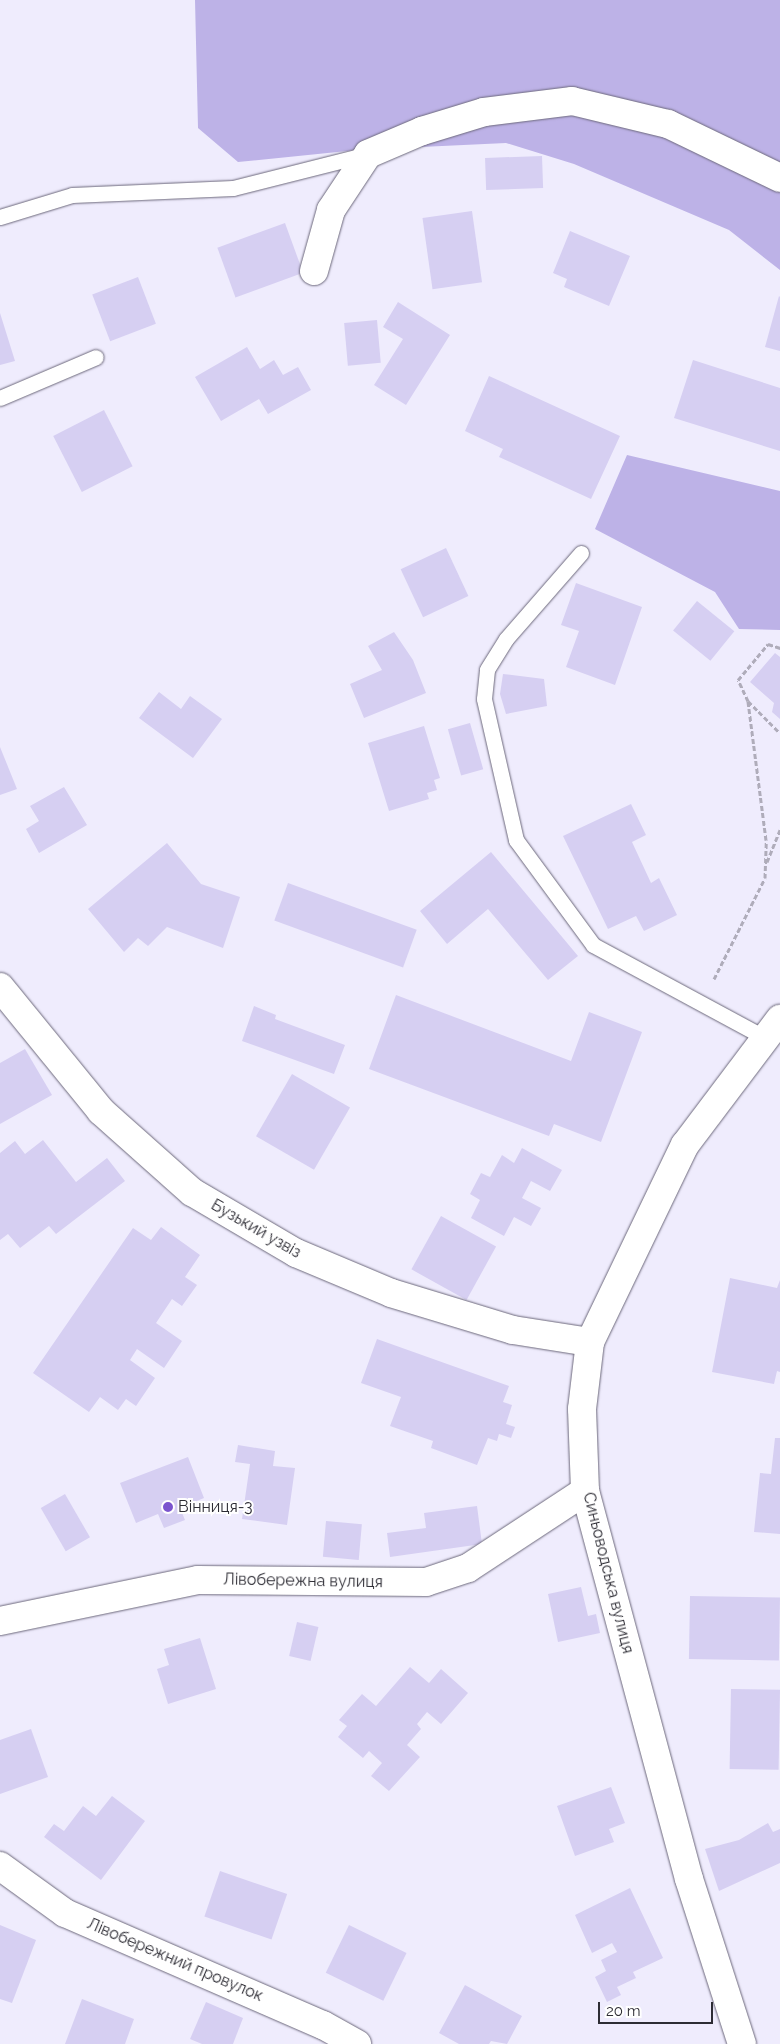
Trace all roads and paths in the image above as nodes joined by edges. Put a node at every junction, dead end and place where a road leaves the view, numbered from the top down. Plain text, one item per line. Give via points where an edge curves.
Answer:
1 (368, 154) junction
2 (780, 178) edge
3 (0, 217) edge
4 (314, 271) dead end
5 (96, 357) dead end
6 (0, 398) edge
7 (581, 553) dead end
8 (780, 648) edge
9 (748, 701) junction
10 (780, 733) edge
11 (780, 828) edge
12 (766, 864) junction
13 (0, 987) edge
14 (701, 1004) junction
15 (772, 1028) edge
16 (590, 1342) junction
17 (585, 1491) junction
18 (0, 1621) edge
19 (0, 1866) edge
20 (357, 2044) edge
21 (742, 2044) edge

1 - 2 street via 422,131 484,112 572,101 668,124
1 - 3 lane via 234,188 72,195
1 - 4 street via 331,210
5 - 6 lane
7 - 14 lane via 506,640 487,670 484,699 516,840 593,945
8 - 9 path via 768,644 738,680
9 - 10 path
9 - 12 path via 766,840
11 - 12 path
12 - 14 path via 765,878
13 - 16 street, Бузький узвіз via 102,1111 200,1196 296,1253 391,1292 513,1330
14 - 15 lane
15 - 16 street, Синьоводська вулиця via 685,1145
16 - 17 street, Синьоводська вулиця via 582,1409
17 - 18 street, Лівобережна вулиця via 468,1568 426,1582 198,1580
17 - 21 street, Синьоводська вулиця via 688,1879
19 - 20 street, Лівобережний провулок via 65,1913 278,2005

